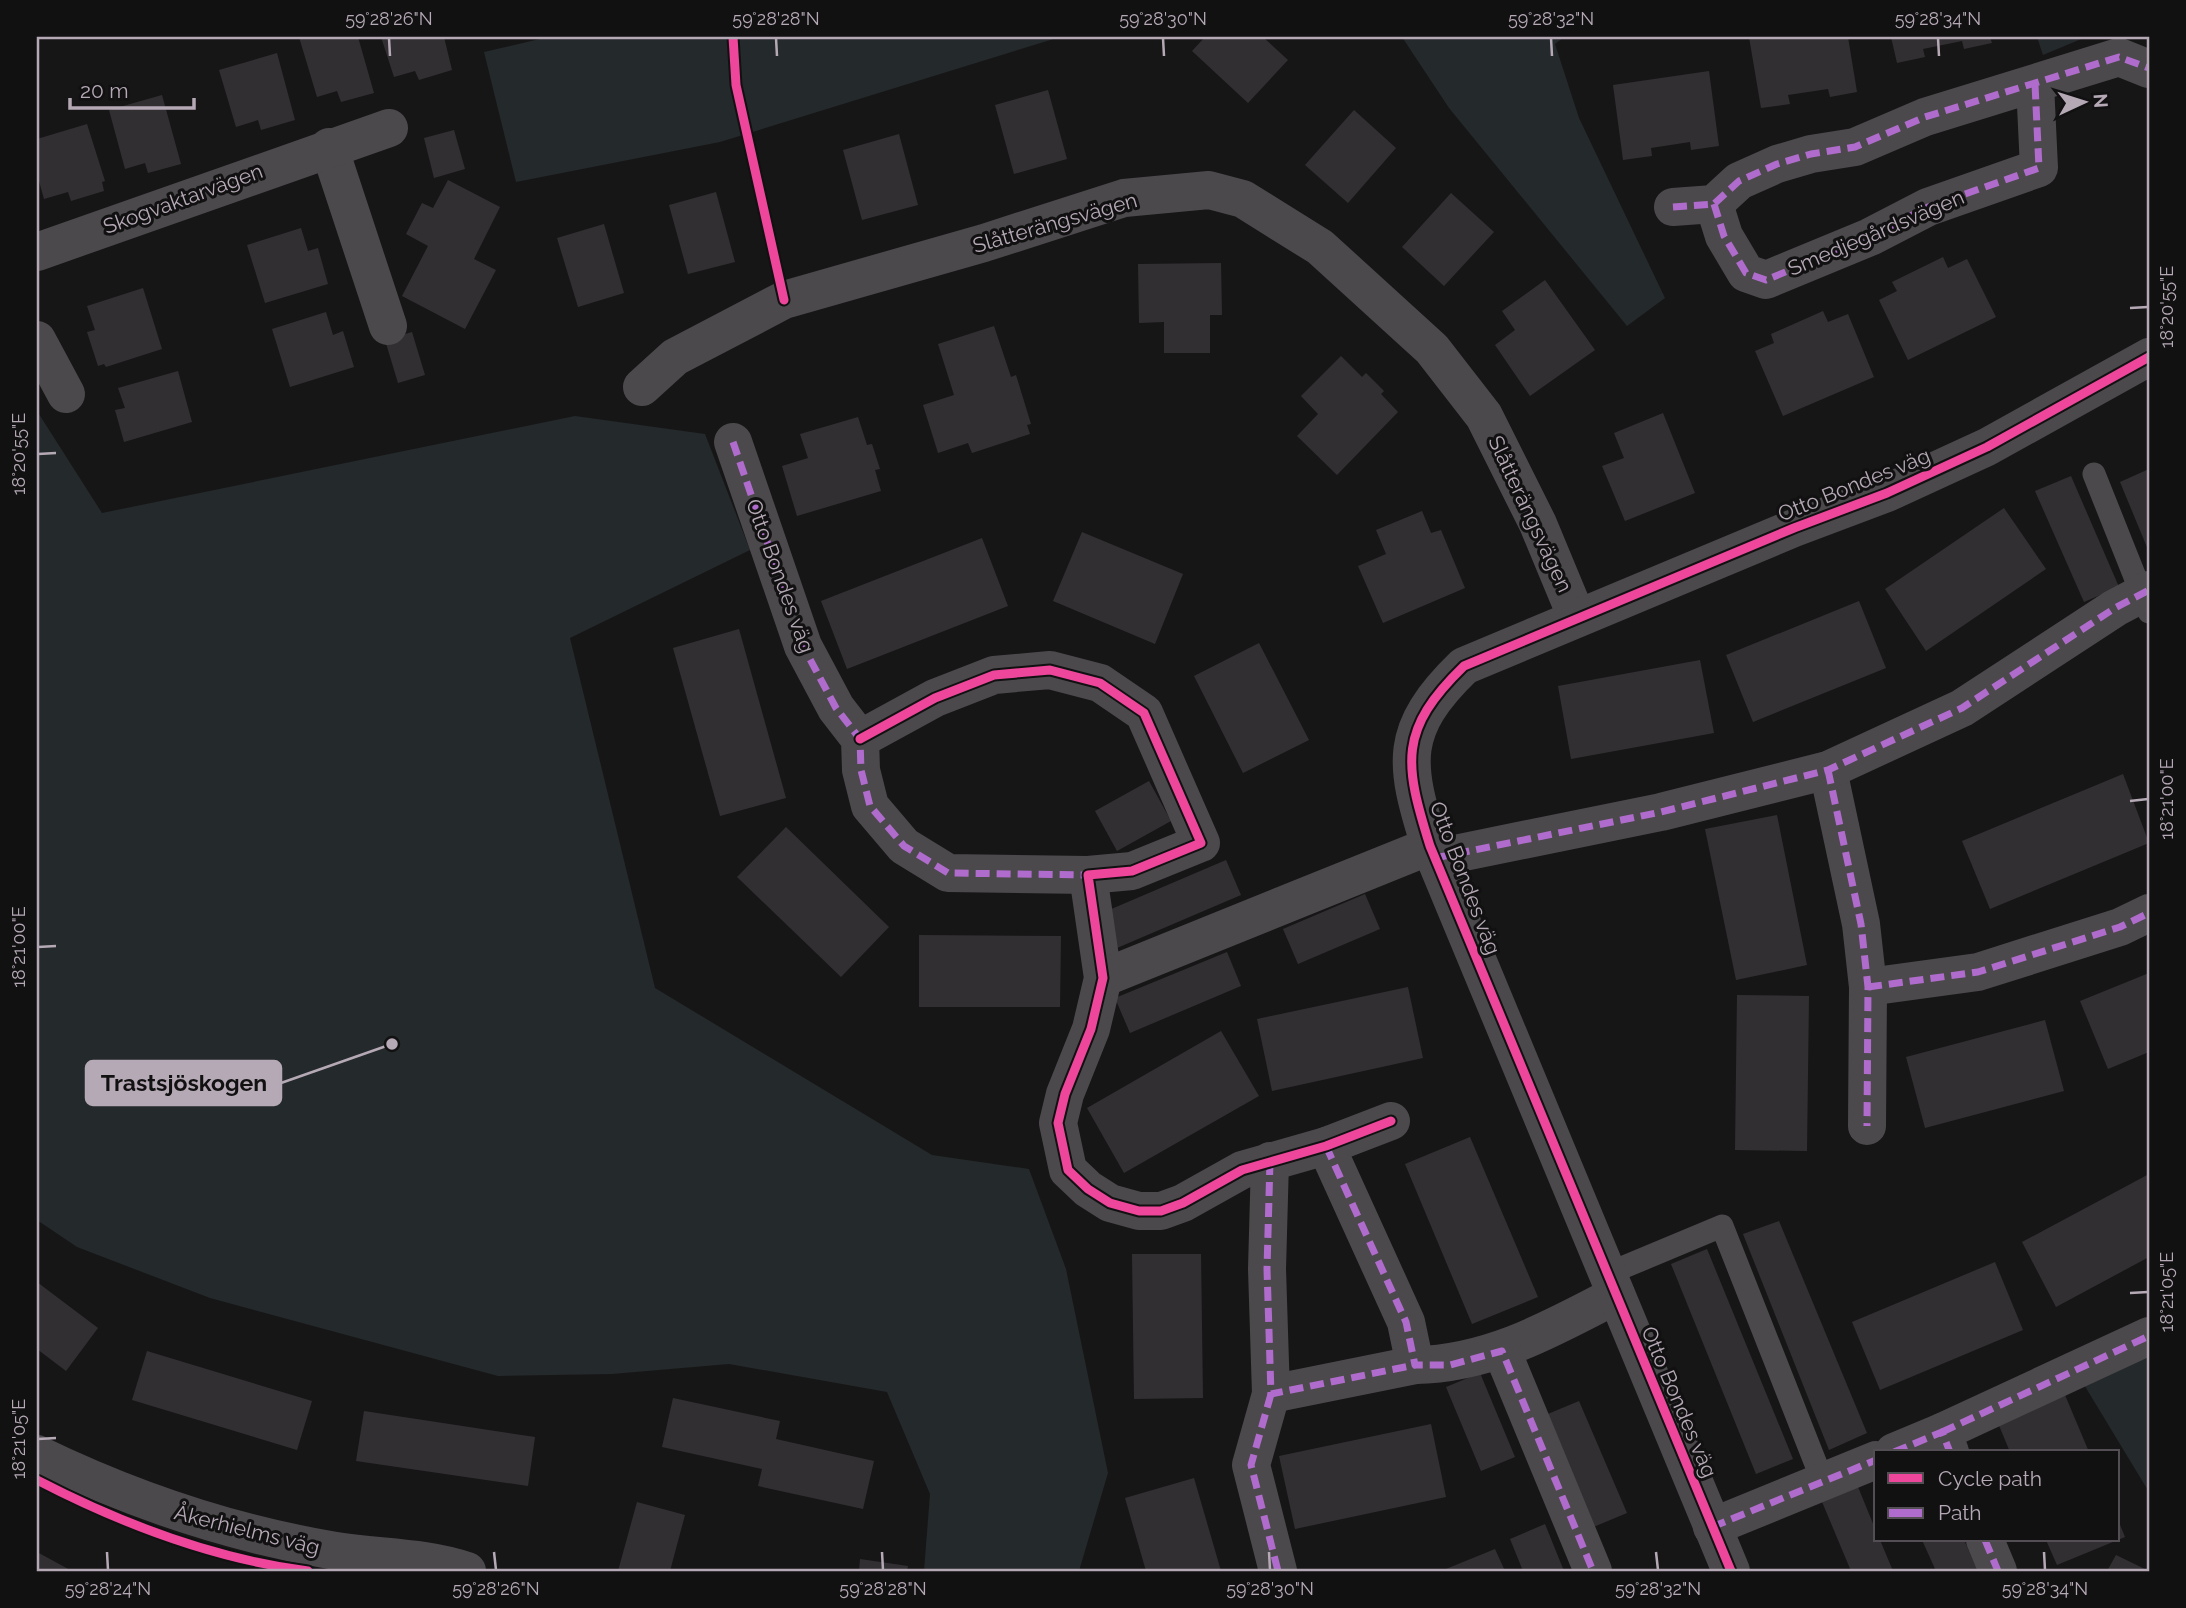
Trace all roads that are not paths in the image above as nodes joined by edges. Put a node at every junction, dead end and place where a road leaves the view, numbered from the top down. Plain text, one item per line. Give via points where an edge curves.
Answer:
1 (2149, 69) edge
2 (2035, 84) junction
3 (389, 128) dead end
4 (329, 147) junction
5 (1714, 204) junction
6 (1673, 207) dead end
7 (37, 252) edge
8 (388, 326) dead end
9 (37, 340) edge
10 (2149, 357) edge
11 (642, 387) dead end
12 (66, 394) dead end
13 (733, 442) dead end
14 (2094, 474) dead end
15 (2147, 599) edge
16 (1577, 618) junction
17 (860, 739) junction
18 (1828, 770) junction
19 (1433, 852) junction
20 (1088, 875) junction
21 (2149, 913) edge
22 (1103, 978) junction
23 (1868, 987) junction
24 (1391, 1121) dead end
25 (1867, 1126) dead end
26 (1326, 1146) junction
27 (1270, 1161) junction
28 (1611, 1285) junction
29 (2149, 1336) edge
30 (1503, 1351) junction
31 (1415, 1365) junction
32 (1271, 1394) junction
33 (1946, 1442) edge
34 (1904, 1450) edge
35 (37, 1454) edge
36 (1874, 1461) edge
37 (1823, 1482) junction
38 (1712, 1527) junction
39 (1986, 1542) edge
40 (467, 1571) edge
41 (1278, 1571) edge
42 (1593, 1571) edge
43 (1731, 1571) edge
44 (1998, 1571) edge

1 - 2 street via 2119,57
2 - 5 street via 1925,117 1855,146 1777,164 1739,181
2 - 5 street, Smedjegårdsvägen via 2039,169 1928,207 1870,237 1766,280 1746,273 1724,236
3 - 4 street, Skogvaktarvägen
4 - 7 street, Skogvaktarvägen
4 - 8 street
5 - 6 street
9 - 12 street
10 - 16 street, Otto Bondes väg via 1987,447 1887,493
11 - 16 street, Slåtterängsvägen via 675,358 784,300 1124,198 1209,190 1255,205 1320,247 1432,349 1484,416 1538,524
13 - 17 street, Otto Bondes väg via 803,646 836,708
14 - 15 lane
15 - 18 street, Otto Bondes väg via 2115,608 1962,708
16 - 19 street, Otto Bondes väg via 1464,666 1434,695 1414,732 1411,767 1416,802
17 - 20 street via 861,770 870,806 904,846 948,873
17 - 20 street via 935,698 994,675 1050,670 1100,683 1144,713 1201,844 1132,872
18 - 19 street, Otto Bondes väg via 1661,812
18 - 23 street via 1861,924
19 - 22 street, Otto Bondes väg
19 - 28 street, Otto Bondes väg
20 - 22 street
21 - 23 street via 2120,927 1978,971
22 - 27 street via 1091,1029 1058,1123 1068,1170 1110,1203 1161,1211
23 - 25 street
24 - 26 street
26 - 27 street
26 - 31 street via 1406,1322
27 - 32 street
28 - 30 street
28 - 37 lane via 1722,1226
28 - 38 street, Otto Bondes väg
29 - 33 street
30 - 31 street via 1450,1364
30 - 42 street
31 - 32 street
32 - 41 street via 1251,1465
33 - 34 street
35 - 40 street, Åkerhielms väg via 170,1512 332,1550 416,1559
36 - 37 street
37 - 38 street
38 - 43 street, Otto Bondes väg
39 - 44 street

